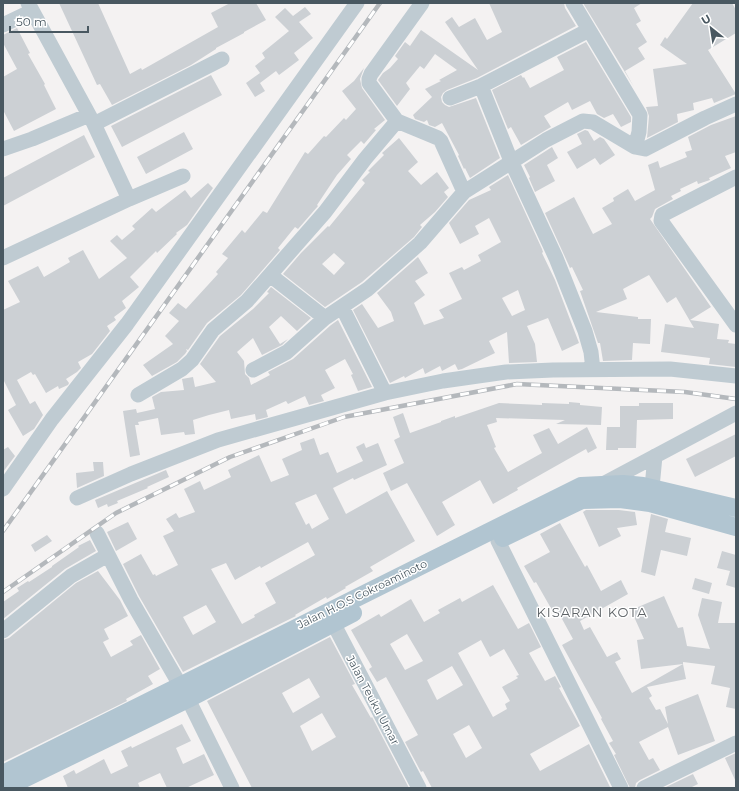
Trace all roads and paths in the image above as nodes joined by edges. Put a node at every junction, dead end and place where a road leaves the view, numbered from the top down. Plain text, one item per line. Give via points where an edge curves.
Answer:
1 (357, 3) edge
2 (422, 3) edge
3 (573, 3) edge
4 (30, 7) edge
5 (3, 25) edge
6 (589, 30) junction
7 (222, 58) dead end
8 (481, 86) junction
9 (450, 98) dead end
10 (736, 104) edge
11 (92, 119) junction
12 (397, 121) junction
13 (635, 147) junction
14 (3, 149) edge
15 (511, 161) junction
16 (183, 176) dead end
17 (736, 177) edge
18 (464, 192) junction
19 (129, 199) junction
20 (3, 258) edge
21 (270, 275) junction
22 (342, 307) junction
23 (325, 318) junction
24 (736, 325) edge
25 (254, 370) dead end
26 (593, 370) junction
27 (736, 376) edge
28 (385, 393) junction
29 (138, 394) dead end
30 (736, 413) edge
31 (655, 456) junction
32 (601, 485) junction
33 (3, 489) edge
34 (651, 496) junction
35 (77, 498) dead end
36 (582, 500) junction
37 (736, 508) edge
38 (736, 527) edge
39 (97, 533) dead end
40 (498, 541) junction
41 (108, 555) junction
42 (330, 618) junction
43 (3, 631) edge
44 (184, 692) junction
45 (736, 743) edge
46 (44, 761) junction
47 (3, 774) edge
48 (5, 788) edge
49 (232, 788) edge
50 (419, 788) edge
51 (621, 788) edge
52 (644, 788) edge

1 - 33 street via 127,324 52,419
2 - 12 street via 369,79 372,88
3 - 6 street
4 - 5 street
4 - 11 street
6 - 8 street
6 - 13 street via 640,115 640,132
7 - 11 street
8 - 9 street
8 - 15 street
10 - 13 street via 645,150
11 - 14 street
11 - 19 street
12 - 18 street via 441,141
12 - 21 street via 325,212
13 - 15 street via 593,122 583,121
15 - 18 street
15 - 26 street via 559,265 585,331
16 - 19 street
17 - 24 street via 662,215 661,221
18 - 22 street via 420,243 368,289
19 - 20 street
21 - 23 street
21 - 29 street via 247,301 213,330 192,360
22 - 23 street
22 - 28 street
23 - 25 street via 287,352
26 - 27 street via 670,369
26 - 28 street via 506,372
28 - 35 street via 218,440
30 - 31 street
31 - 32 street
31 - 34 street
32 - 34 main road, Jalan H.O.S Cokroaminoto via 623,484
32 - 36 street
32 - 42 main road, Jalan H.O.S Cokroaminoto via 581,486
34 - 36 main road, Jalan H.O.S Cokroaminoto
34 - 37 main road, Jalan H.O.S Cokroaminoto
34 - 38 main road, Jalan H.O.S Cokroaminoto
36 - 40 main road, Jalan H.O.S Cokroaminoto
39 - 41 street
40 - 42 main road, Jalan H.O.S Cokroaminoto
40 - 51 street
41 - 43 street via 71,576
41 - 44 street
42 - 44 main road, Jalan H.O.S Cokroaminoto
42 - 50 street, Jalan Teuku Umar
44 - 46 main road, Jalan H.O.S Cokroaminoto
44 - 49 street
45 - 52 street
46 - 47 main road, Jalan H.O.S Cokroaminoto
46 - 48 main road, Jalan H.O.S Cokroaminoto

